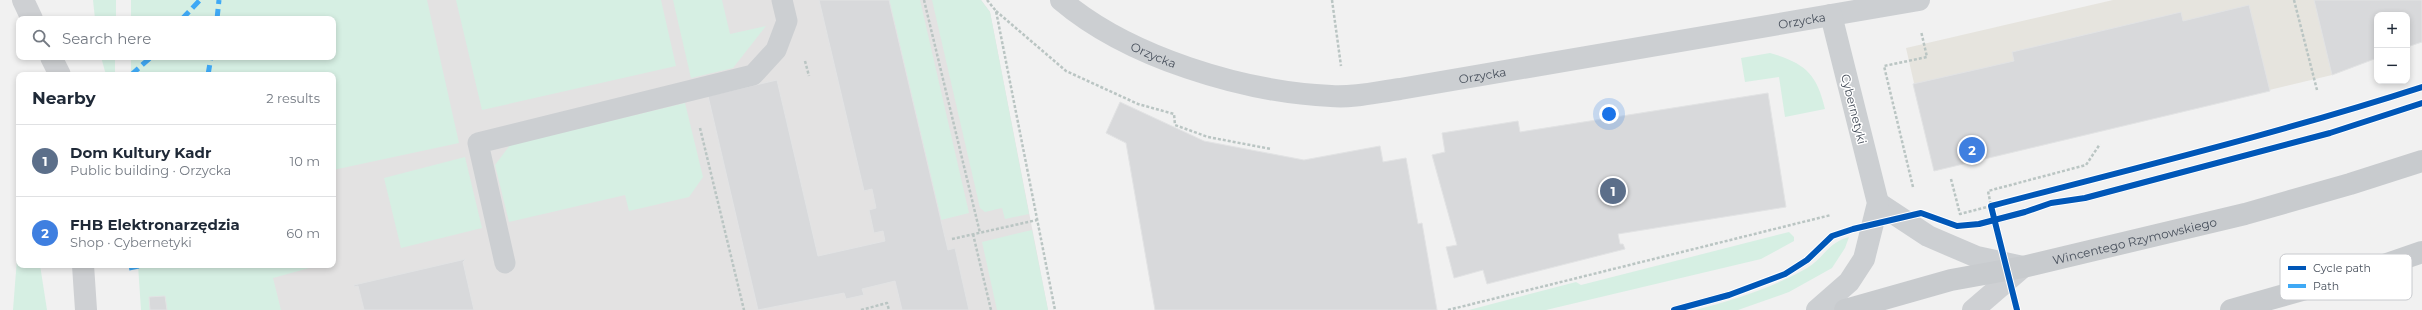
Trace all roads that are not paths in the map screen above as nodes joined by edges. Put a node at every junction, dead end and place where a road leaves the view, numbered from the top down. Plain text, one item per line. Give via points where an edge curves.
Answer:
1 (23, 0) edge
2 (782, 0) edge
3 (1061, 0) edge
4 (1919, 0) edge
5 (1831, 15) junction
6 (31, 16) edge
7 (52, 60) edge
8 (58, 72) edge
9 (2422, 161) edge
10 (1878, 203) junction
11 (2422, 252) edge
12 (2412, 255) edge
13 (505, 263) dead end
14 (2023, 267) junction
15 (83, 268) edge
16 (2280, 296) edge
17 (86, 310) edge
18 (1817, 310) edge
19 (1845, 310) edge
20 (1973, 310) edge
21 (2230, 310) edge

1 - 6 main road
2 - 13 lane via 787,21 776,50 753,75 478,143
3 - 5 street, Orzycka via 1096,27 1160,58 1258,87 1331,96 1400,89
4 - 5 street, Orzycka
5 - 10 street, Cybernetyki
7 - 8 main road
9 - 14 main road, Wincentego Rzymowskiego via 2245,214
10 - 14 street via 1928,236 1977,257
10 - 18 street, Cybernetyki via 1864,259 1850,282
11 - 12 main road
14 - 19 main road, Wincentego Rzymowskiego via 1950,280
14 - 20 main road
15 - 17 main road
16 - 21 main road

